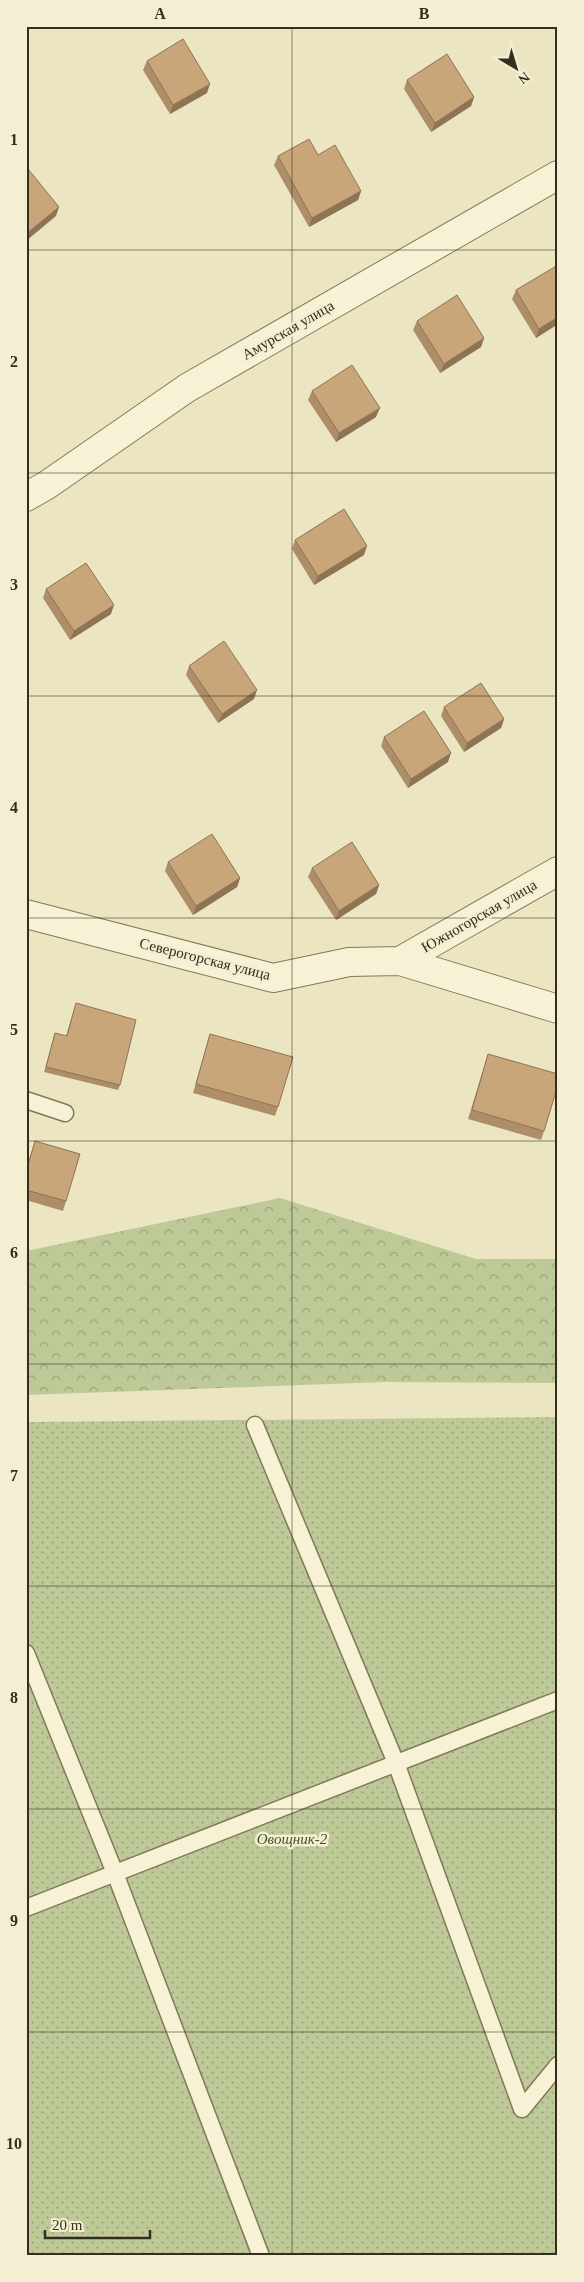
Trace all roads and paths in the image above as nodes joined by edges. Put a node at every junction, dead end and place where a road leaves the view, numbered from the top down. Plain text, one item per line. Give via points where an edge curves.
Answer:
1 (558, 175) edge
2 (26, 497) edge
3 (558, 870) edge
4 (26, 914) edge
5 (400, 961) junction
6 (558, 1010) edge
7 (26, 1100) edge
8 (65, 1113) dead end
9 (255, 1425) dead end
10 (26, 1653) edge
11 (558, 1700) edge
12 (396, 1764) junction
13 (115, 1873) junction
14 (26, 1908) edge
15 (558, 2065) edge
16 (260, 2256) edge

1 - 2 street, Амурская улица via 187,388
3 - 5 street, Южногорская улица
4 - 5 street, Северогорская улица via 273,978 349,962
5 - 6 street, Северогорская улица
7 - 8 lane
9 - 12 lane
10 - 13 lane
11 - 12 lane
12 - 13 lane
12 - 15 lane via 522,2109
13 - 14 lane
13 - 16 lane

